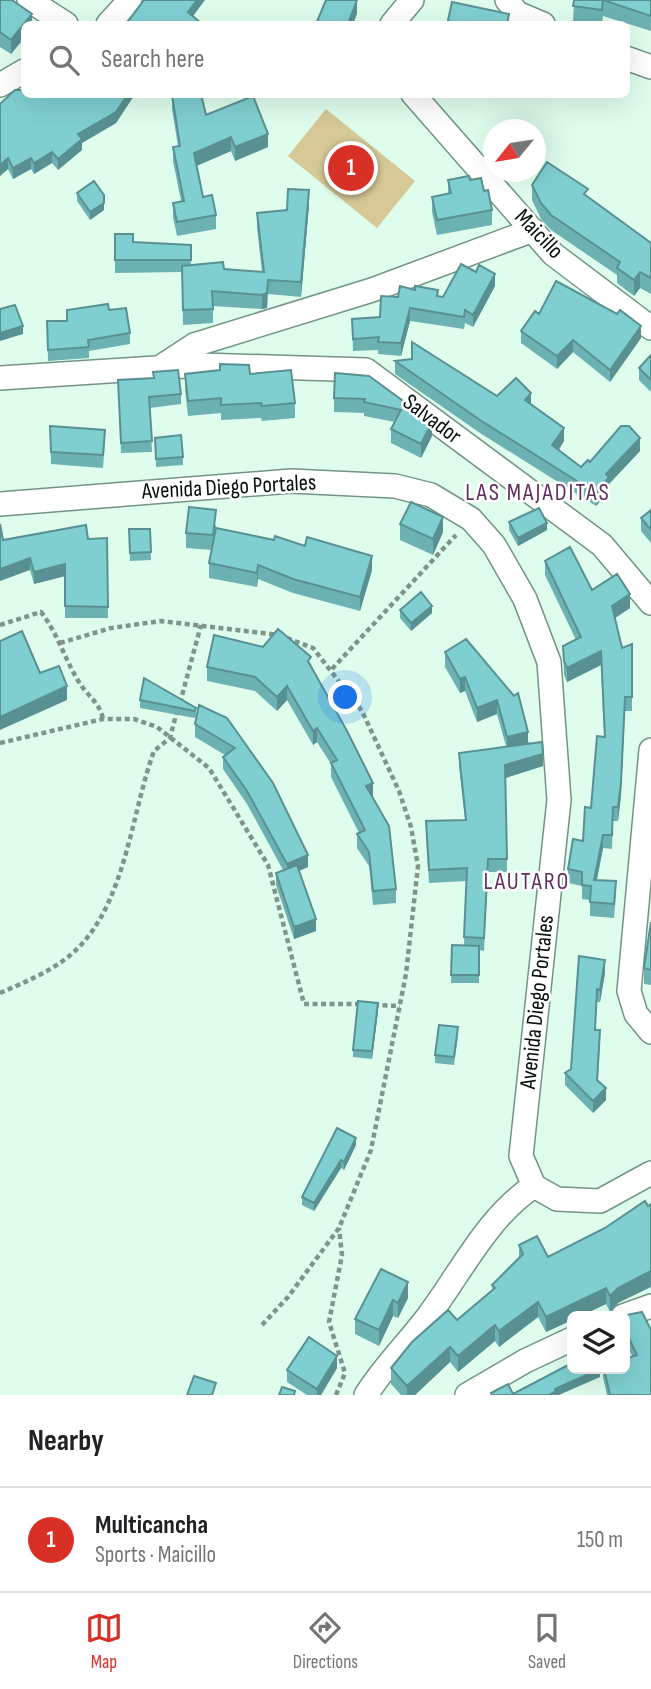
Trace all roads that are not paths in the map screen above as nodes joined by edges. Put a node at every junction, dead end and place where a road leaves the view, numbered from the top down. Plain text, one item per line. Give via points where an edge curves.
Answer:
1 (29, 0) edge
2 (130, 0) edge
3 (412, 0) edge
4 (507, 0) edge
5 (61, 21) edge
6 (111, 21) edge
7 (394, 21) edge
8 (536, 21) edge
9 (630, 59) edge
10 (651, 67) edge
11 (21, 73) edge
12 (0, 85) edge
13 (417, 98) edge
14 (533, 230) junction
15 (651, 328) edge
16 (161, 367) junction
17 (0, 378) edge
18 (0, 504) edge
19 (651, 603) edge
20 (651, 750) edge
21 (651, 1032) edge
22 (651, 1173) edge
23 (534, 1186) junction
24 (651, 1306) edge
25 (630, 1314) edge
26 (567, 1341) edge
27 (366, 1395) edge
28 (467, 1395) edge

1 - 5 street
2 - 6 street
3 - 7 street
4 - 8 street via 517,13
9 - 10 street
11 - 12 street
13 - 14 street, Maicillo
14 - 15 street, Maicillo via 554,254
14 - 16 street, Salvador via 372,290 194,345
16 - 17 street, Salvador
16 - 19 street, Salvador via 366,370 602,545
18 - 23 street, Avenida Diego Portales via 291,481 395,486 431,495 471,519 495,545 525,599 549,662 559,800 521,1156
20 - 21 street via 629,991 636,1014
22 - 23 street via 600,1201 557,1199
23 - 27 street via 513,1202 480,1242
24 - 25 street
26 - 28 street

